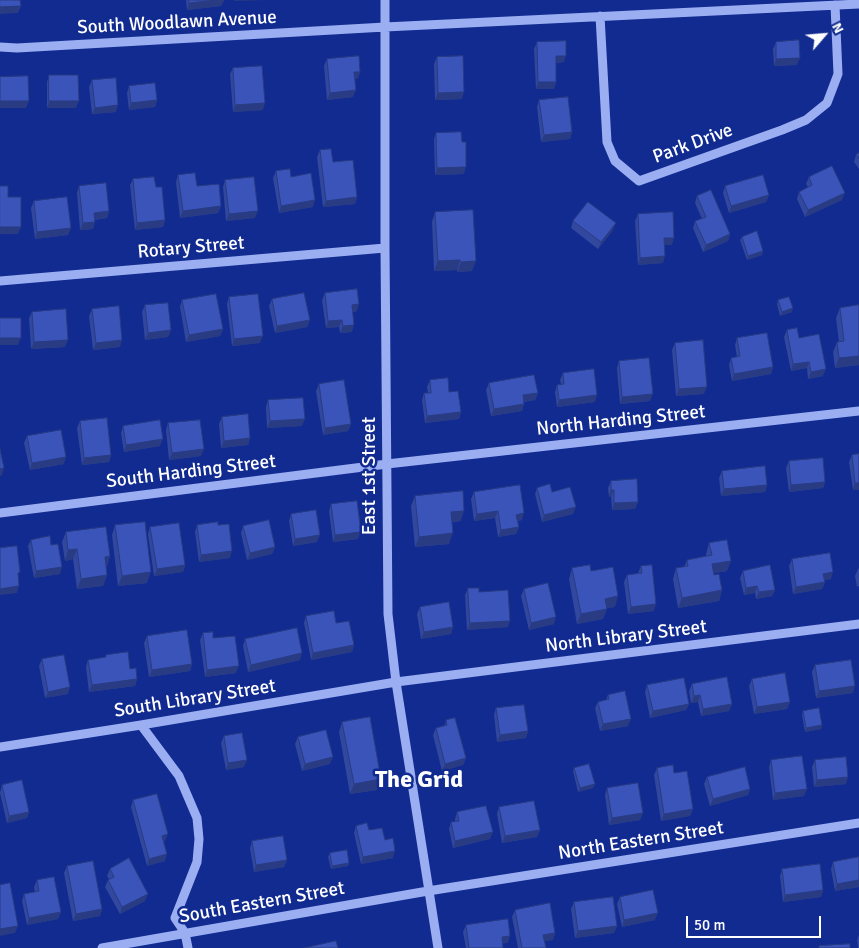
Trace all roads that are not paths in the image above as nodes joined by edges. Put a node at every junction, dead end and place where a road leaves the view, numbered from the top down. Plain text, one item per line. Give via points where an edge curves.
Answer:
1 (385, 0) edge
2 (859, 4) edge
3 (835, 5) junction
4 (600, 16) junction
5 (385, 27) junction
6 (0, 47) edge
7 (385, 248) junction
8 (0, 281) edge
9 (859, 411) edge
10 (387, 464) junction
11 (0, 513) edge
12 (859, 624) edge
13 (396, 682) junction
14 (141, 725) junction
15 (0, 747) edge
16 (859, 823) edge
17 (428, 891) junction
18 (186, 933) junction
19 (102, 948) edge
20 (188, 948) edge
21 (438, 948) edge

1 - 5 street, East 1st Street
2 - 3 street, South Woodlawn Avenue
3 - 4 street, South Woodlawn Avenue
3 - 4 street, Park Drive via 838,74 827,103 806,120 782,130 639,181 615,161 607,142
4 - 5 street, South Woodlawn Avenue
5 - 6 street, South Woodlawn Avenue
5 - 7 street, East 1st Street
7 - 8 street, Rotary Street
7 - 10 street, East 1st Street
9 - 10 street, North Harding Street
10 - 11 street, South Harding Street
10 - 13 street, East 1st Street via 388,614
12 - 13 street, North Library Street
13 - 14 street, South Library Street
13 - 17 street, East 1st Street
14 - 15 street, South Library Street
14 - 18 street via 179,776 196,818 199,839 196,862 175,918
16 - 17 street, North Eastern Street
17 - 18 street, South Eastern Street
17 - 21 street, East 1st Street
18 - 19 street, South Eastern Street
18 - 20 street

